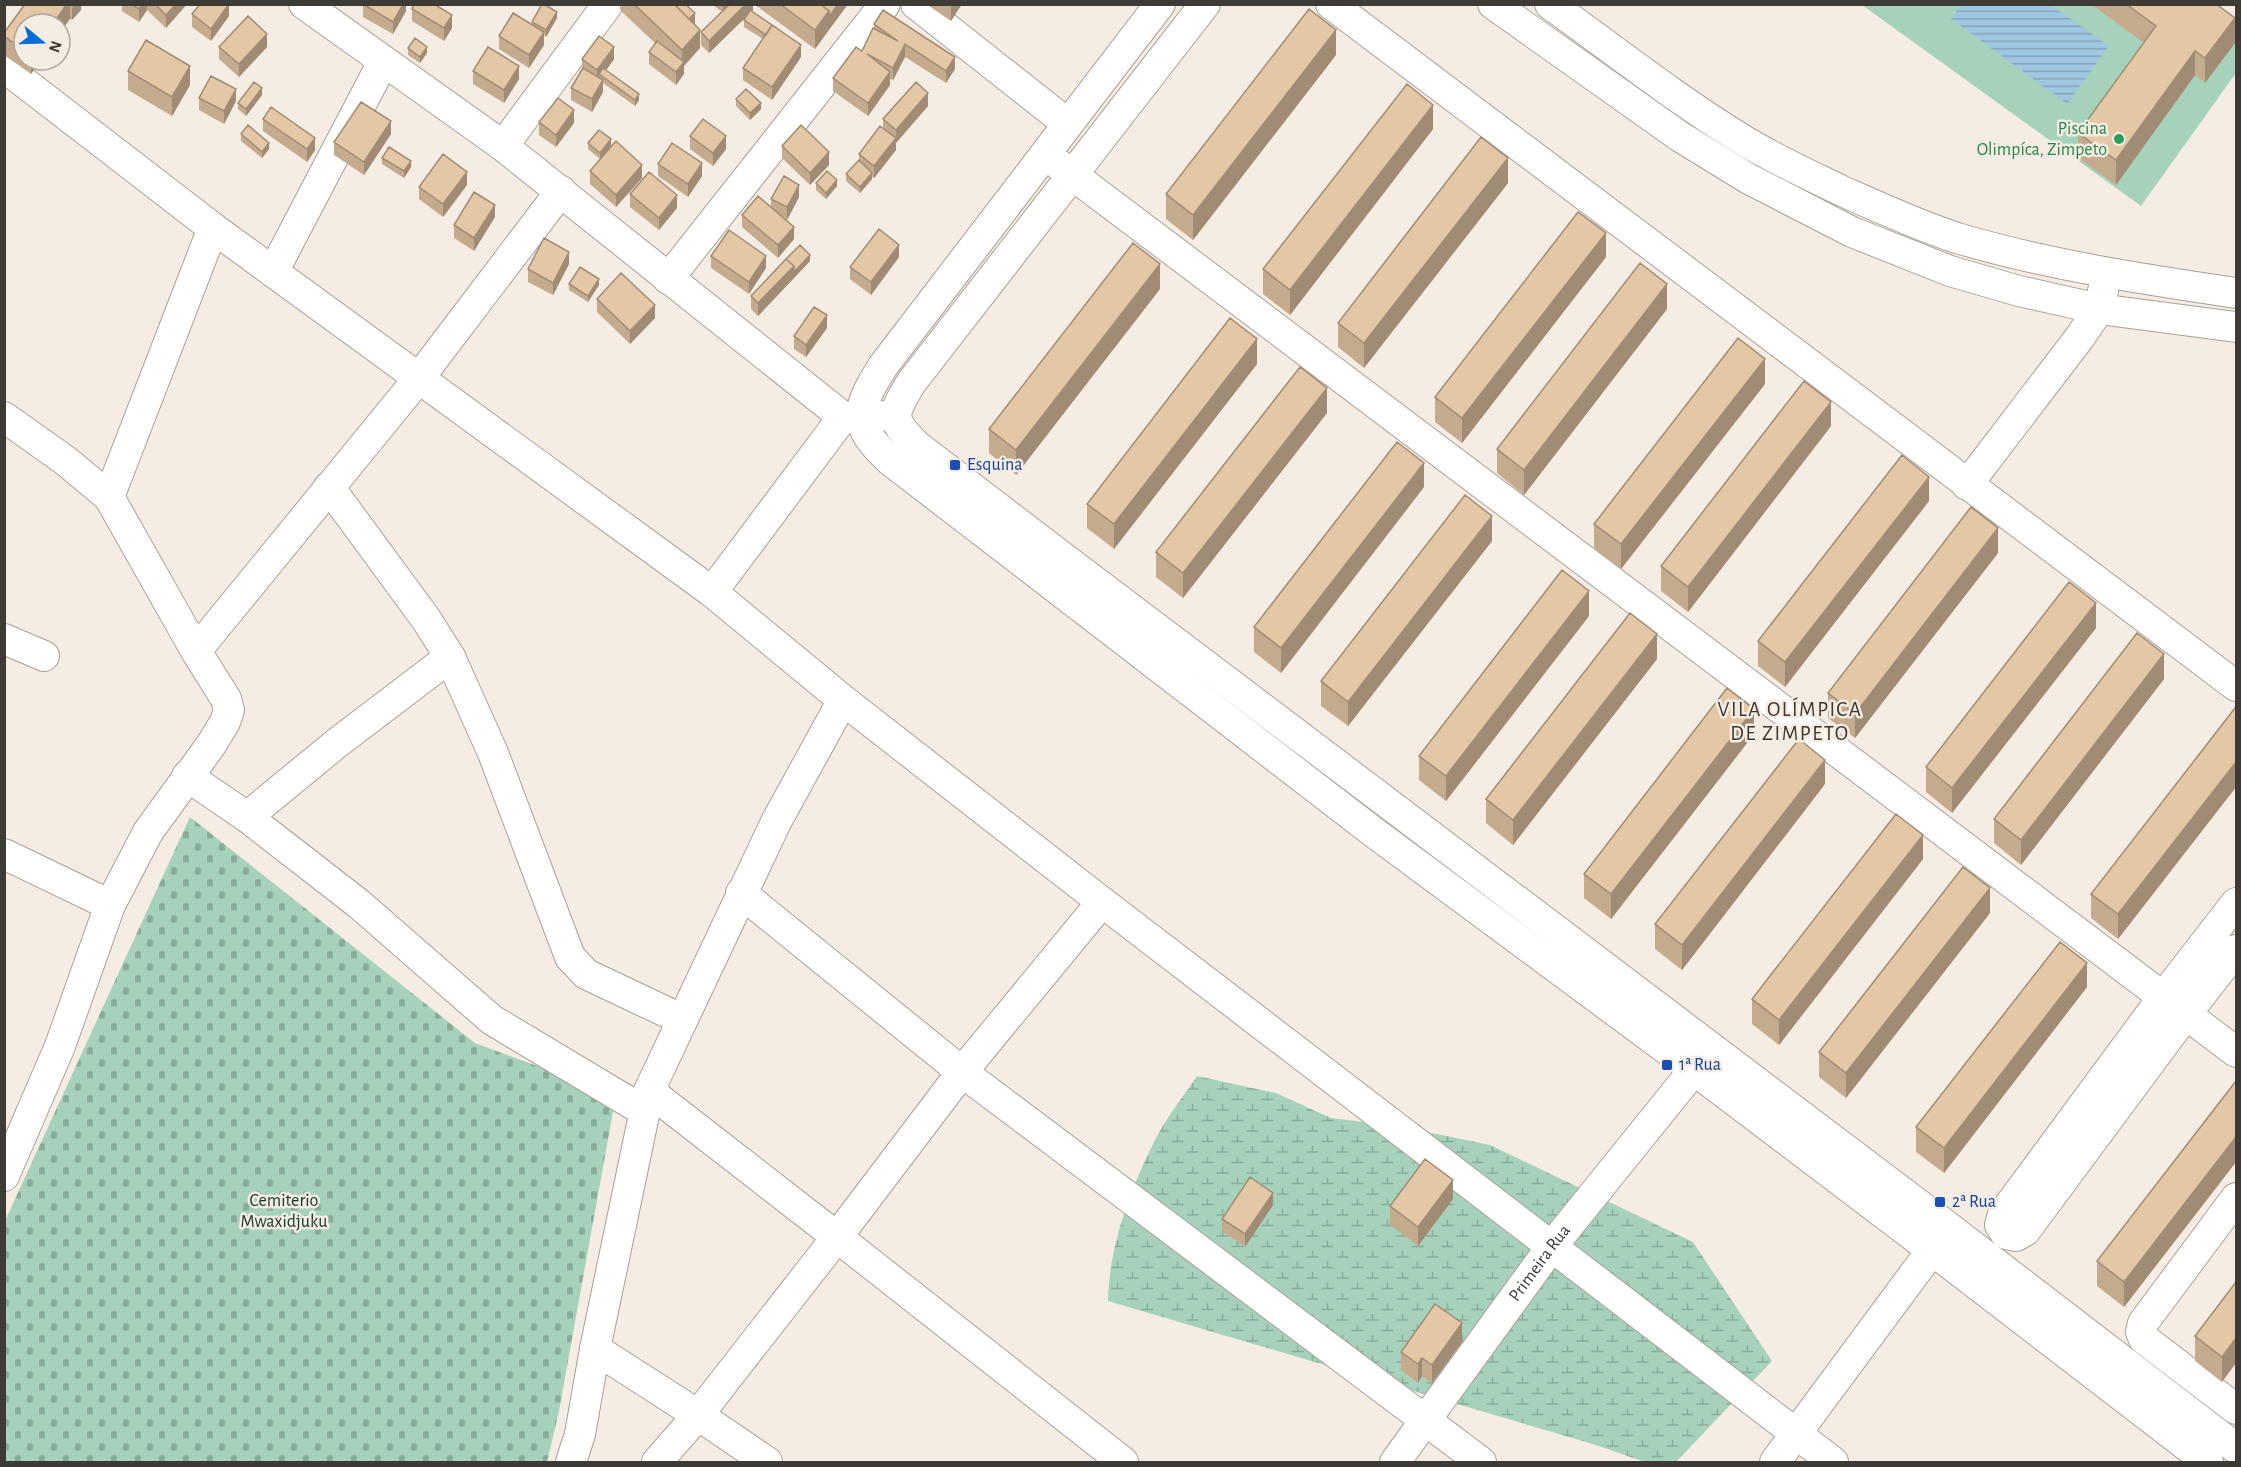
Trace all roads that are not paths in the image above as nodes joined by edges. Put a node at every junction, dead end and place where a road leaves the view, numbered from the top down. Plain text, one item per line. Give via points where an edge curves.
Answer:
1 (304, 4) edge
2 (608, 4) edge
3 (885, 4) edge
4 (916, 4) edge
5 (1160, 4) edge
6 (1205, 4) edge
7 (1331, 4) edge
8 (1493, 4) edge
9 (1550, 4) edge
10 (341, 15) edge
11 (383, 62) junction
12 (4, 67) edge
13 (1068, 124) junction
14 (503, 146) junction
15 (1045, 155) junction
16 (1074, 175) junction
17 (561, 191) junction
18 (213, 228) junction
19 (273, 272) junction
20 (2108, 274) junction
21 (668, 279) junction
22 (2236, 293) edge
23 (2099, 309) junction
24 (2236, 327) edge
25 (419, 378) junction
26 (895, 416) junction
27 (4, 417) edge
28 (852, 417) junction
29 (1967, 485) junction
30 (329, 487) junction
31 (109, 497) junction
32 (712, 592) junction
33 (4, 639) edge
34 (196, 651) junction
35 (44, 656) dead end
36 (450, 657) junction
37 (2236, 686) edge
38 (843, 700) junction
39 (187, 776) junction
40 (247, 817) junction
41 (7, 862) edge
42 (741, 893) junction
43 (1102, 902) junction
44 (2236, 903) edge
45 (110, 905) junction
46 (2236, 950) edge
47 (2175, 1005) junction
48 (681, 1019) junction
49 (2236, 1052) edge
50 (1702, 1059) junction
51 (962, 1072) junction
52 (646, 1101) junction
53 (4, 1176) edge
54 (2236, 1198) edge
55 (837, 1237) junction
56 (1552, 1246) junction
57 (1932, 1250) junction
58 (595, 1349) junction
59 (2234, 1402) edge
60 (698, 1415) junction
61 (1427, 1421) junction
62 (1796, 1434) junction
63 (2236, 1448) edge
64 (571, 1462) edge
65 (657, 1462) edge
66 (767, 1462) edge
67 (1123, 1462) edge
68 (1395, 1462) edge
69 (1480, 1462) edge
70 (1774, 1462) edge
71 (1833, 1462) edge
72 (2208, 1462) edge

1 - 10 street
2 - 14 street
3 - 21 street
4 - 13 street
5 - 13 street
6 - 16 street
7 - 29 street
8 - 23 street via 1679,136 1749,179 1852,232 1950,271
9 - 20 street via 1689,105 1744,141 1809,175 1883,210 1956,237
10 - 11 street
11 - 14 street
11 - 19 street
12 - 18 street
13 - 15 street
14 - 17 street
15 - 16 street
15 - 28 street via 883,366
16 - 26 street via 911,383
16 - 47 street
17 - 21 street
17 - 25 street
18 - 19 street
18 - 31 street
19 - 25 street
20 - 22 street
20 - 23 street
21 - 28 street
23 - 24 street
23 - 29 street
25 - 30 street
25 - 32 street
26 - 28 street
26 - 50 street via 899,428 918,446
27 - 31 street
28 - 32 street
28 - 50 street via 891,461 1376,834
29 - 37 street
30 - 34 street
30 - 36 street
31 - 34 street
32 - 38 street
33 - 35 street
34 - 39 street via 229,710 225,722
36 - 40 street
36 - 48 street via 493,753 570,957 586,974
38 - 42 street
38 - 43 street
39 - 40 street
39 - 45 street via 148,832
40 - 52 street via 359,904 492,1020
41 - 45 street
42 - 48 street
42 - 51 street
43 - 51 street
43 - 56 street
44 - 47 street
45 - 53 street via 60,1046
46 - 47 street
47 - 47 street via 2025,1232 2016,1236 2006,1234 2000,1225 2003,1214
47 - 49 street
48 - 52 street
50 - 56 street, Primeira Rua
50 - 57 street
50 - 63 street
51 - 55 street
51 - 61 street
52 - 55 street
52 - 58 street
54 - 59 street via 2143,1323 2141,1332 2145,1339
55 - 60 street
55 - 67 street
56 - 61 street, Primeira Rua
56 - 62 street
57 - 62 street
57 - 72 street
58 - 60 street
58 - 64 street
60 - 65 street
60 - 66 street
61 - 68 street, Primeira Rua
61 - 69 street
62 - 70 street
62 - 71 street

